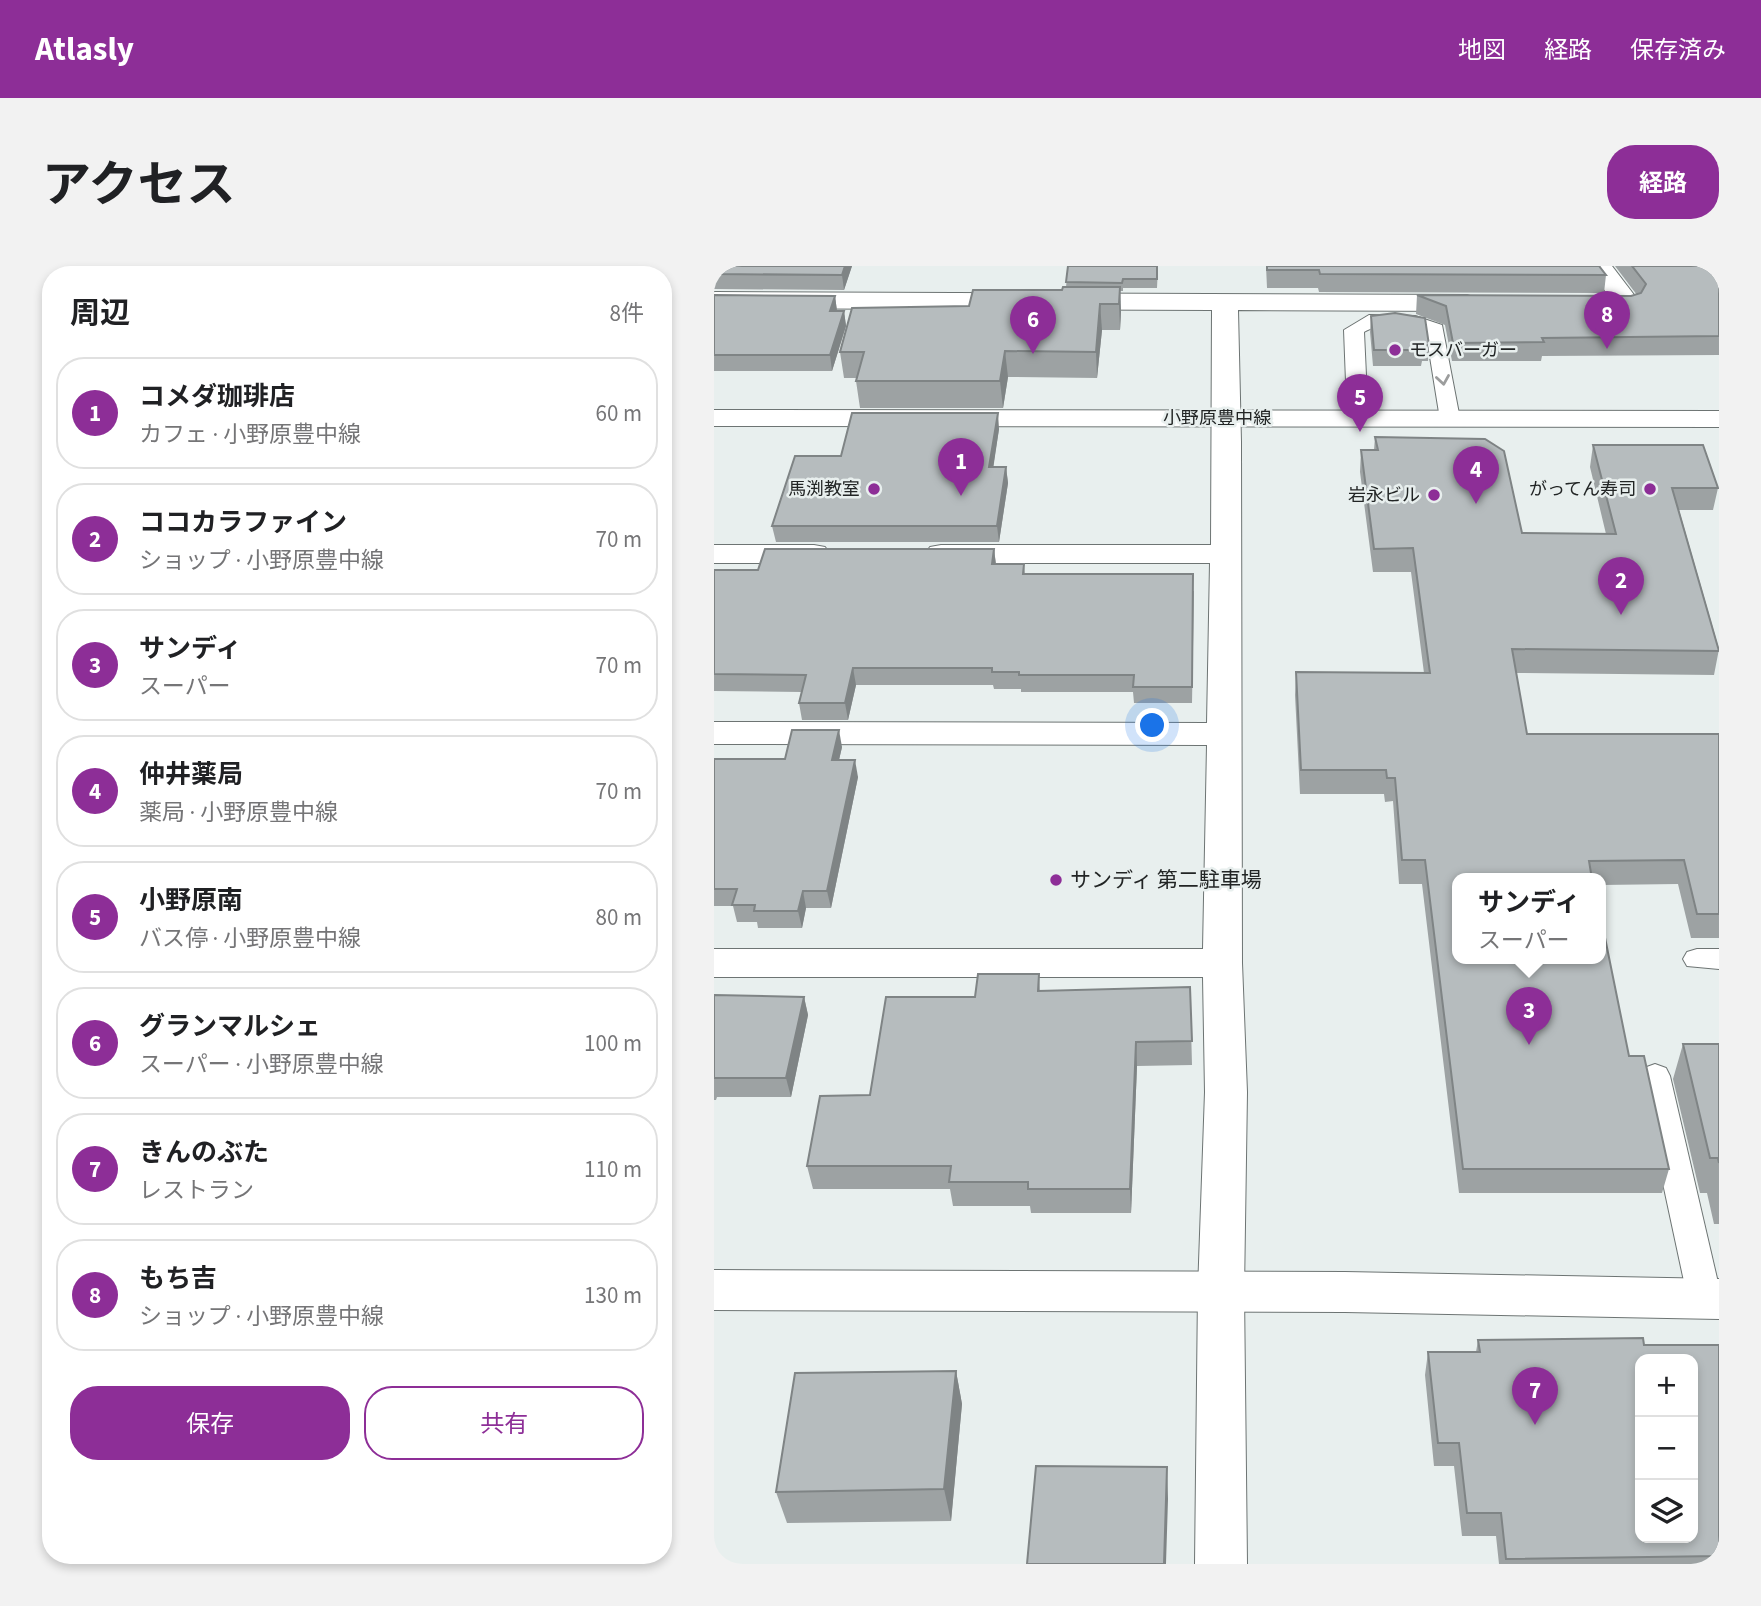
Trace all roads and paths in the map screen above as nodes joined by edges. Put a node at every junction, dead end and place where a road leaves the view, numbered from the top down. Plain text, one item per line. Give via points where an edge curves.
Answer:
1 (1599, 266) edge
2 (714, 300) edge
3 (1225, 303) junction
4 (1489, 303) edge
5 (1559, 303) edge
6 (714, 418) edge
7 (1226, 418) junction
8 (1358, 419) junction
9 (1450, 419) junction
10 (1719, 419) edge
11 (714, 554) edge
12 (838, 554) edge
13 (907, 554) edge
14 (1226, 554) junction
15 (714, 733) edge
16 (1225, 734) junction
17 (714, 963) edge
18 (1222, 963) junction
19 (1655, 1076) dead end
20 (714, 1290) edge
21 (1222, 1291) junction
22 (1712, 1300) edge
23 (1221, 1564) edge

1 - 5 street via 1628,304
2 - 3 street
3 - 4 street
3 - 7 street
6 - 7 street, 小野原豊中線
7 - 8 street, 小野原豊中線
7 - 14 street
8 - 9 street, 小野原豊中線
8 -> 9 lane via 1354,330 1369,321 1415,322 1435,329
9 - 10 street, 小野原豊中線
11 - 12 street
13 - 14 street
14 - 16 street
15 - 16 street
16 - 18 street
17 - 18 street
18 - 21 street via 1226,1092
19 - 22 lane
20 - 21 street
21 - 22 street
21 - 23 street

